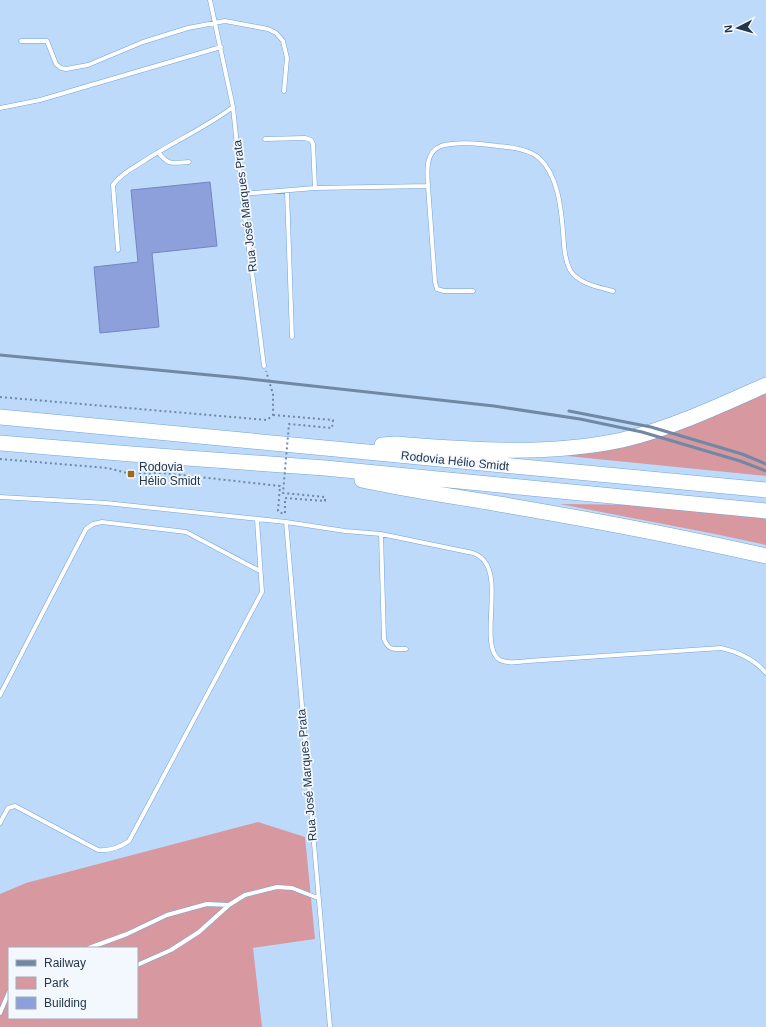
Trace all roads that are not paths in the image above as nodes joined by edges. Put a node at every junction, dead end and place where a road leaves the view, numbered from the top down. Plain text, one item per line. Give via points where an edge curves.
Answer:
1 (210, 0) edge
2 (215, 23) junction
3 (21, 41) dead end
4 (221, 47) junction
5 (284, 91) dead end
6 (233, 107) junction
7 (0, 108) edge
8 (265, 139) dead end
9 (158, 152) junction
10 (189, 162) dead end
11 (428, 186) junction
12 (315, 188) junction
13 (287, 190) junction
14 (242, 194) junction
15 (118, 250) dead end
16 (473, 291) dead end
17 (613, 291) dead end
18 (292, 337) dead end
19 (264, 366) road end
20 (766, 385) edge
21 (0, 417) edge
22 (0, 443) edge
23 (323, 447) junction
24 (325, 468) junction
25 (766, 490) edge
26 (0, 497) edge
27 (766, 511) edge
28 (257, 520) junction
29 (286, 522) junction
30 (381, 534) junction
31 (766, 556) edge
32 (260, 571) junction
33 (406, 649) dead end
34 (766, 673) edge
35 (0, 695) edge
36 (0, 823) edge
37 (318, 898) junction
38 (229, 905) junction
39 (92, 947) edge
40 (138, 965) edge
41 (8, 995) edge
42 (0, 1013) edge
43 (330, 1027) edge

1 - 2 lane, Rua José Marques Prata
2 - 3 lane via 188,28 143,42 88,64 66,69 56,64 47,41
2 - 4 lane, Rua José Marques Prata
2 - 5 lane via 225,21 268,29 276,33 283,41 287,58
4 - 6 lane, Rua José Marques Prata
4 - 7 lane via 40,100
6 - 9 lane via 216,120
6 - 14 lane, Rua José Marques Prata
8 - 12 lane via 311,140
9 - 10 lane via 165,161 171,163
9 - 15 lane via 119,177 113,185
11 - 12 lane
11 - 16 lane via 437,289
11 - 17 lane via 427,165 435,148 447,144 504,146 530,152 545,165 556,190 561,211 565,255 571,270 580,280
12 - 13 lane
13 - 14 lane
13 - 18 lane
14 - 19 lane, Rua José Marques Prata
20 - 23 highway via 719,407 662,428 622,440 596,444 518,451 396,444
21 - 23 highway, Rodovia Hélio Smidt
22 - 24 highway, Rodovia Hélio Smidt
23 - 25 highway, Rodovia Hélio Smidt
24 - 27 highway, Rodovia Hélio Smidt
24 - 31 highway via 359,480 388,486 578,518
26 - 28 lane via 106,504
28 - 29 lane
28 - 32 lane
29 - 30 lane
29 - 37 lane, Rua José Marques Prata
30 - 33 lane via 384,639 387,646 392,649
30 - 34 lane via 480,556 488,568 491,582 490,639 496,657 501,660 528,661 721,648 752,660
32 - 35 lane via 186,532 102,522 93,524 86,529
32 - 36 lane via 262,592 129,841 108,851 98,850 15,806 8,808
37 - 38 lane via 292,888 277,887 245,895
37 - 43 lane, Rua José Marques Prata
38 - 39 lane via 207,904 167,915
38 - 40 lane via 194,936 171,950
41 - 42 lane

